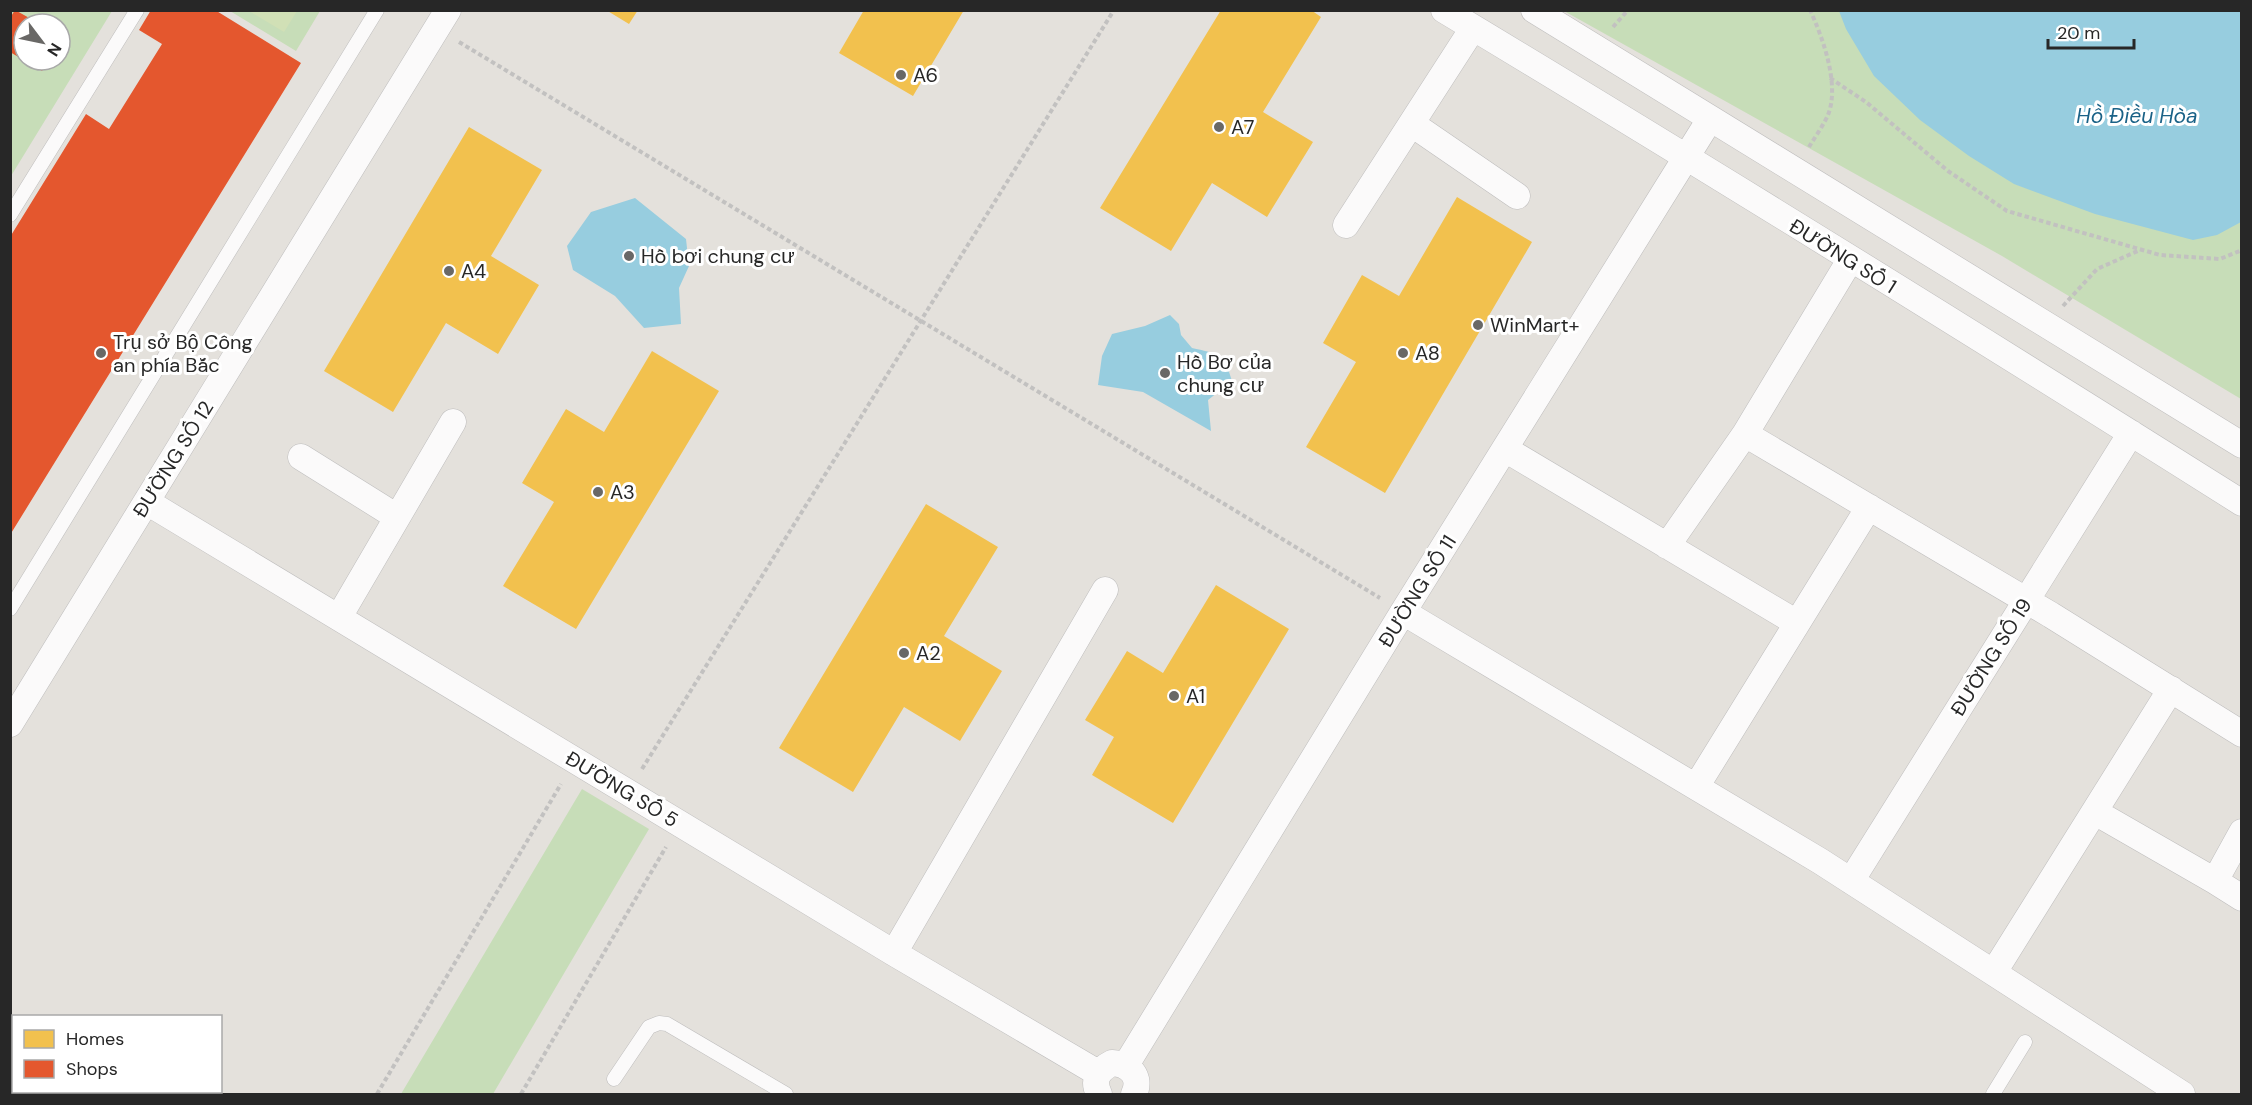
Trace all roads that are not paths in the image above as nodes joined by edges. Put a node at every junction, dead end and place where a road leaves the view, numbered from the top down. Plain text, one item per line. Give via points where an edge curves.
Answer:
1 (137, 10) edge
2 (377, 10) edge
3 (1444, 10) edge
4 (1534, 10) edge
5 (442, 20) edge
6 (1473, 28) junction
7 (1710, 119) junction
8 (1412, 124) junction
9 (1688, 157) junction
10 (1517, 195) dead end
11 (10, 215) edge
12 (1346, 225) dead end
13 (1850, 260) junction
14 (453, 422) dead end
15 (2131, 433) junction
16 (1746, 434) junction
17 (2241, 445) edge
18 (1505, 449) junction
19 (301, 457) dead end
20 (147, 502) junction
21 (2241, 503) edge
22 (1869, 507) junction
23 (397, 517) junction
24 (1667, 546) junction
25 (1105, 590) dead end
26 (2026, 601) junction
27 (10, 609) edge
28 (1403, 612) junction
29 (339, 617) junction
30 (1797, 623) junction
31 (2171, 689) junction
32 (10, 724) edge
33 (2241, 734) edge
34 (1696, 787) junction
35 (2095, 812) junction
36 (2241, 832) edge
37 (1851, 881) junction
38 (2215, 881) junction
39 (2241, 898) edge
40 (894, 953) junction
41 (1994, 972) junction
42 (2025, 1042) dead end
43 (1126, 1065) junction
44 (614, 1079) dead end
45 (1099, 1084) edge
46 (786, 1095) edge
47 (1134, 1095) edge
48 (1993, 1095) edge
49 (2182, 1095) edge

1 - 11 lane
2 - 27 lane
3 - 6 street, ĐƯỜNG SỐ 1
4 - 7 street
5 - 20 street, ĐƯỜNG SỐ 12
6 - 8 street
6 - 9 street, ĐƯỜNG SỐ 1
7 - 9 street, ĐƯỜNG SỐ 11
7 - 17 street
8 - 10 street
8 - 12 street
9 - 13 street, ĐƯỜNG SỐ 1
9 - 18 street, ĐƯỜNG SỐ 11
13 - 15 street, ĐƯỜNG SỐ 1
13 - 16 street
14 - 23 street
15 - 21 street, ĐƯỜNG SỐ 1
15 - 26 street, ĐƯỜNG SỐ 19
16 - 22 street
16 - 24 street
18 - 24 street
18 - 28 street, ĐƯỜNG SỐ 11
19 - 23 street
20 - 29 street, ĐƯỜNG SỐ 5
20 - 32 street, ĐƯỜNG SỐ 12
22 - 26 street
22 - 30 street
23 - 29 street
24 - 30 street
25 - 40 street
26 - 31 street
26 - 37 street, ĐƯỜNG SỐ 19
28 - 34 street
28 - 43 street, ĐƯỜNG SỐ 11
29 - 40 street, ĐƯỜNG SỐ 5
30 - 34 street
31 - 33 street
31 - 35 street
34 - 37 street
35 - 38 street
35 - 41 street
36 - 38 street
37 - 41 street
38 - 39 street
40 - 45 street, ĐƯỜNG SỐ 5
41 - 49 street
42 - 48 lane
43 - 45 street via 1112,1063
43 - 47 street via 1137,1082
44 - 46 lane via 650,1027 659,1023 667,1024

